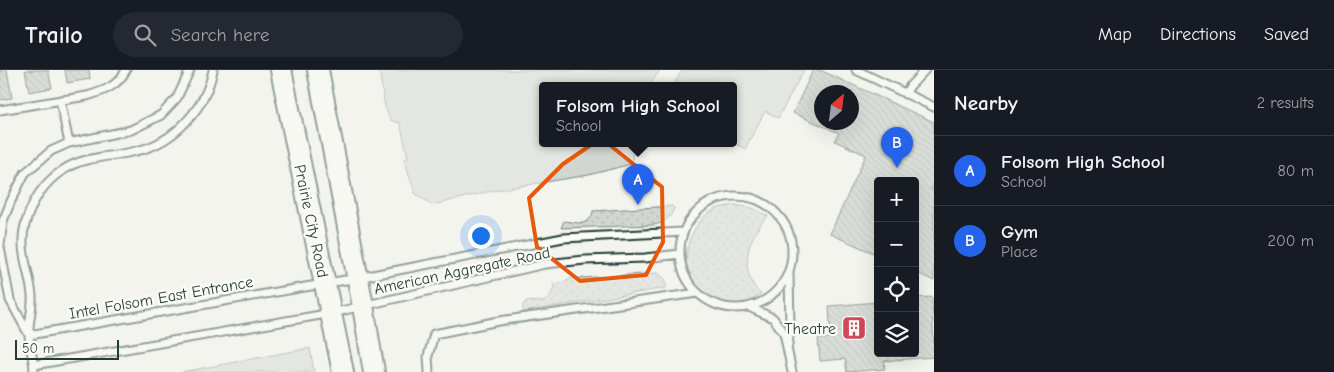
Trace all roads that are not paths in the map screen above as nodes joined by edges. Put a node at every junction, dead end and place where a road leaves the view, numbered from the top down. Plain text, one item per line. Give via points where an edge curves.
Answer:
1 (126, 70) edge
2 (190, 70) edge
3 (213, 70) edge
4 (281, 70) edge
5 (318, 70) edge
6 (856, 70) edge
7 (925, 70) edge
8 (905, 94) junction
9 (60, 100) junction
10 (934, 106) edge
11 (0, 110) edge
12 (69, 143) junction
13 (683, 232) junction
14 (0, 246) edge
15 (680, 254) junction
16 (789, 271) junction
17 (357, 278) junction
18 (325, 283) junction
19 (698, 293) junction
20 (363, 306) junction
21 (749, 307) junction
22 (332, 313) junction
23 (29, 334) junction
24 (788, 350) junction
25 (35, 370) edge
26 (343, 372) edge
27 (374, 372) edge
28 (429, 372) edge
29 (792, 372) edge

1 - 9 lane via 113,86 87,96
2 - 12 lane via 176,98 162,115 131,130
3 - 23 lane via 211,82 195,111 175,133 138,151 76,164 63,170 43,187 24,226 22,245 32,297
4 - 18 main road, Prairie City Road
5 - 17 main road, Prairie City Road
6 - 8 lane
7 - 8 lane
8 - 10 lane
9 - 11 lane
9 - 12 lane
12 - 14 lane via 51,151 25,173 3,221
13 - 15 lane
13 - 16 lane via 702,207 719,198 739,196 759,201 776,213 788,230 792,251
13 - 17 lane, Intel Folsom East Entrance via 563,238
14 - 23 lane via 10,300
15 - 19 lane via 685,276
15 - 20 lane, American Aggregate Road via 545,264
16 - 21 lane via 774,294
16 - 24 lane
17 - 18 lane, Intel Folsom East Entrance
17 - 20 main road, Prairie City Road
18 - 22 main road, Prairie City Road
18 - 23 lane, Intel Folsom East Entrance
19 - 21 lane via 717,305
19 - 28 lane via 498,321 434,334 428,356
20 - 22 lane, American Aggregate Road
20 - 27 main road, Prairie City Road
21 - 24 lane via 773,318 784,333
22 - 25 lane, American Aggregate Road
22 - 26 main road, Prairie City Road
23 - 25 lane
24 - 29 lane

